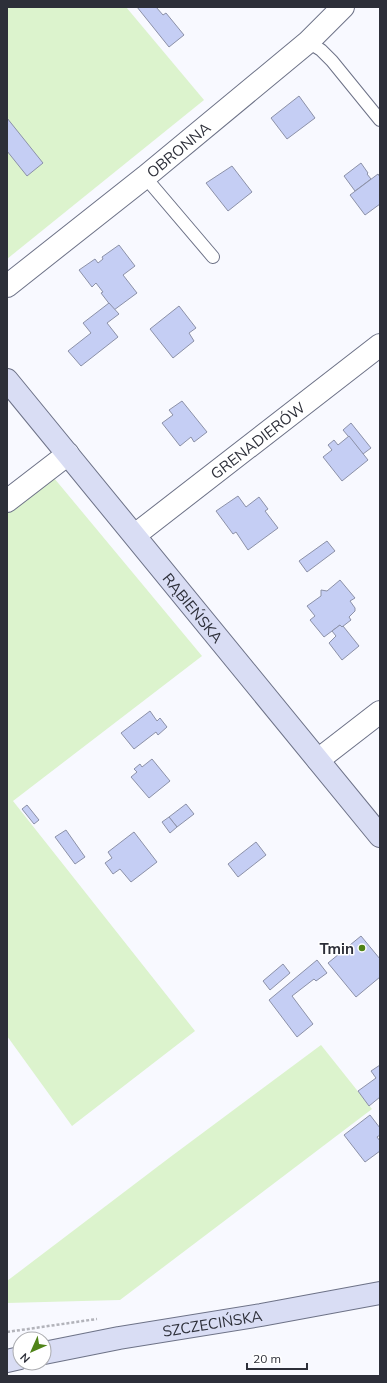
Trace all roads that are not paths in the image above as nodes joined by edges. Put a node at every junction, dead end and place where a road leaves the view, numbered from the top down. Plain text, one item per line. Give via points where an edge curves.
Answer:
1 (342, 7) edge
2 (308, 42) junction
3 (380, 120) edge
4 (145, 177) junction
5 (213, 257) dead end
6 (7, 286) edge
7 (380, 345) edge
8 (7, 380) edge
9 (68, 454) junction
10 (7, 501) edge
11 (135, 535) junction
12 (380, 712) edge
13 (318, 760) junction
14 (380, 836) edge
15 (380, 1293) edge
16 (52, 1351) edge

1 - 2 street, OBRONNA
2 - 3 lane via 332,61
2 - 4 street, OBRONNA
4 - 5 lane
4 - 6 street, OBRONNA
7 - 11 street, GRENADIERÓW
8 - 9 street, RĄBIEŃSKA
9 - 10 street
9 - 11 street, RĄBIEŃSKA
11 - 13 street, RĄBIEŃSKA
12 - 13 street
13 - 14 street, RĄBIEŃSKA
15 - 16 street, SZCZECIŃSKA

